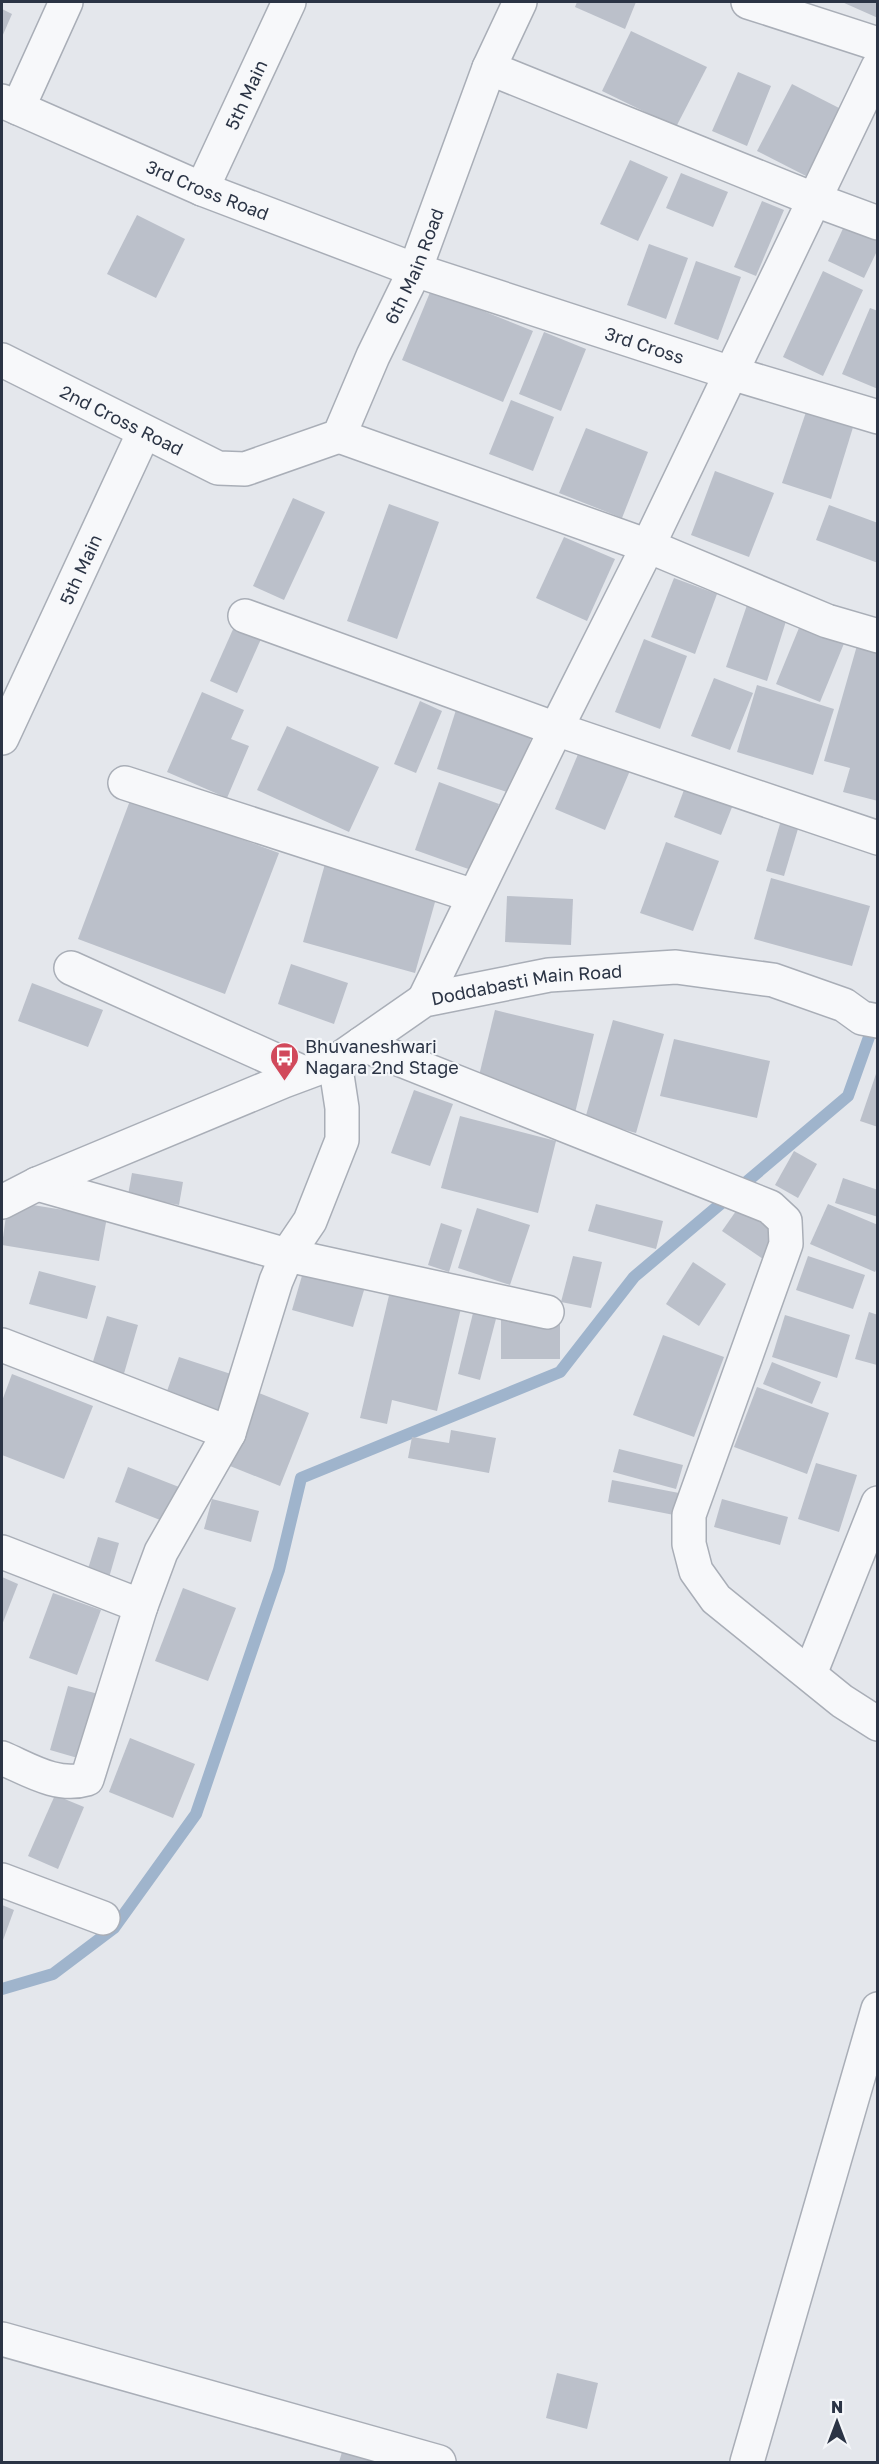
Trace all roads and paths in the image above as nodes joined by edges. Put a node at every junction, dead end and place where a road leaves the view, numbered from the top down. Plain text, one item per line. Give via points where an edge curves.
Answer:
1 (66, 2) edge
2 (290, 2) edge
3 (520, 2) edge
4 (748, 2) edge
5 (878, 44) edge
6 (489, 68) junction
7 (878, 68) edge
8 (10, 105) edge
9 (202, 189) junction
10 (813, 200) junction
11 (878, 223) edge
12 (415, 270) junction
13 (2, 360) edge
14 (731, 373) junction
15 (878, 417) edge
16 (144, 432) junction
17 (339, 436) junction
18 (648, 546) junction
19 (245, 616) dead end
20 (878, 636) edge
21 (556, 729) junction
22 (2, 738) edge
23 (125, 783) dead end
24 (878, 838) edge
25 (474, 897) junction
26 (71, 968) dead end
27 (424, 1000) junction
28 (878, 1021) edge
29 (348, 1053) junction
30 (304, 1073) junction
31 (37, 1184) junction
32 (2, 1202) edge
33 (287, 1255) junction
34 (547, 1312) dead end
35 (2, 1345) edge
36 (229, 1433) junction
37 (878, 1503) edge
38 (2, 1552) edge
39 (141, 1606) junction
40 (810, 1674) junction
41 (878, 1724) edge
42 (2, 1758) edge
43 (2, 1880) edge
44 (103, 1918) dead end
45 (878, 2009) edge
46 (2, 2339) edge
47 (439, 2463) edge
48 (747, 2463) edge

1 - 8 street
2 - 9 street, 5th Main
3 - 6 street, 6th Main Road
4 - 5 street
6 - 10 street
6 - 12 street, 6th Main Road
7 - 10 street
8 - 9 street, 3rd Cross Road
9 - 12 street, 3rd Cross Road
10 - 11 street
10 - 14 street
12 - 14 street, 3rd Cross
12 - 17 street, 6th Main Road
13 - 16 street, 2nd Cross Road
14 - 15 street, 3rd Cross
14 - 18 street
16 - 17 street, 2nd Cross Road via 218,468 245,469
16 - 22 street, 5th Main
17 - 18 street
18 - 20 street via 827,621
18 - 21 street
19 - 21 street
21 - 24 street
21 - 25 street
23 - 25 street
25 - 27 street
26 - 30 street
27 - 28 street, Doddabasti Main Road via 549,975 676,967 773,980 844,1005 862,1018
27 - 29 street, Doddabasti Main Road
29 - 30 street, Doddabasti Main Road
29 - 33 street via 342,1140 310,1221
29 - 40 street via 714,1185 770,1207 785,1221 786,1244 689,1515 689,1544 696,1571 716,1599
30 - 31 street, Doddabasti Main Road
31 - 32 street, Doddabasti Main Road
31 - 33 street
33 - 34 street
33 - 36 street
35 - 36 street
36 - 39 street via 161,1552
37 - 40 street
38 - 39 street
39 - 42 street via 87,1779 76,1783 51,1779
40 - 41 street
43 - 44 street
45 - 48 street
46 - 47 street

